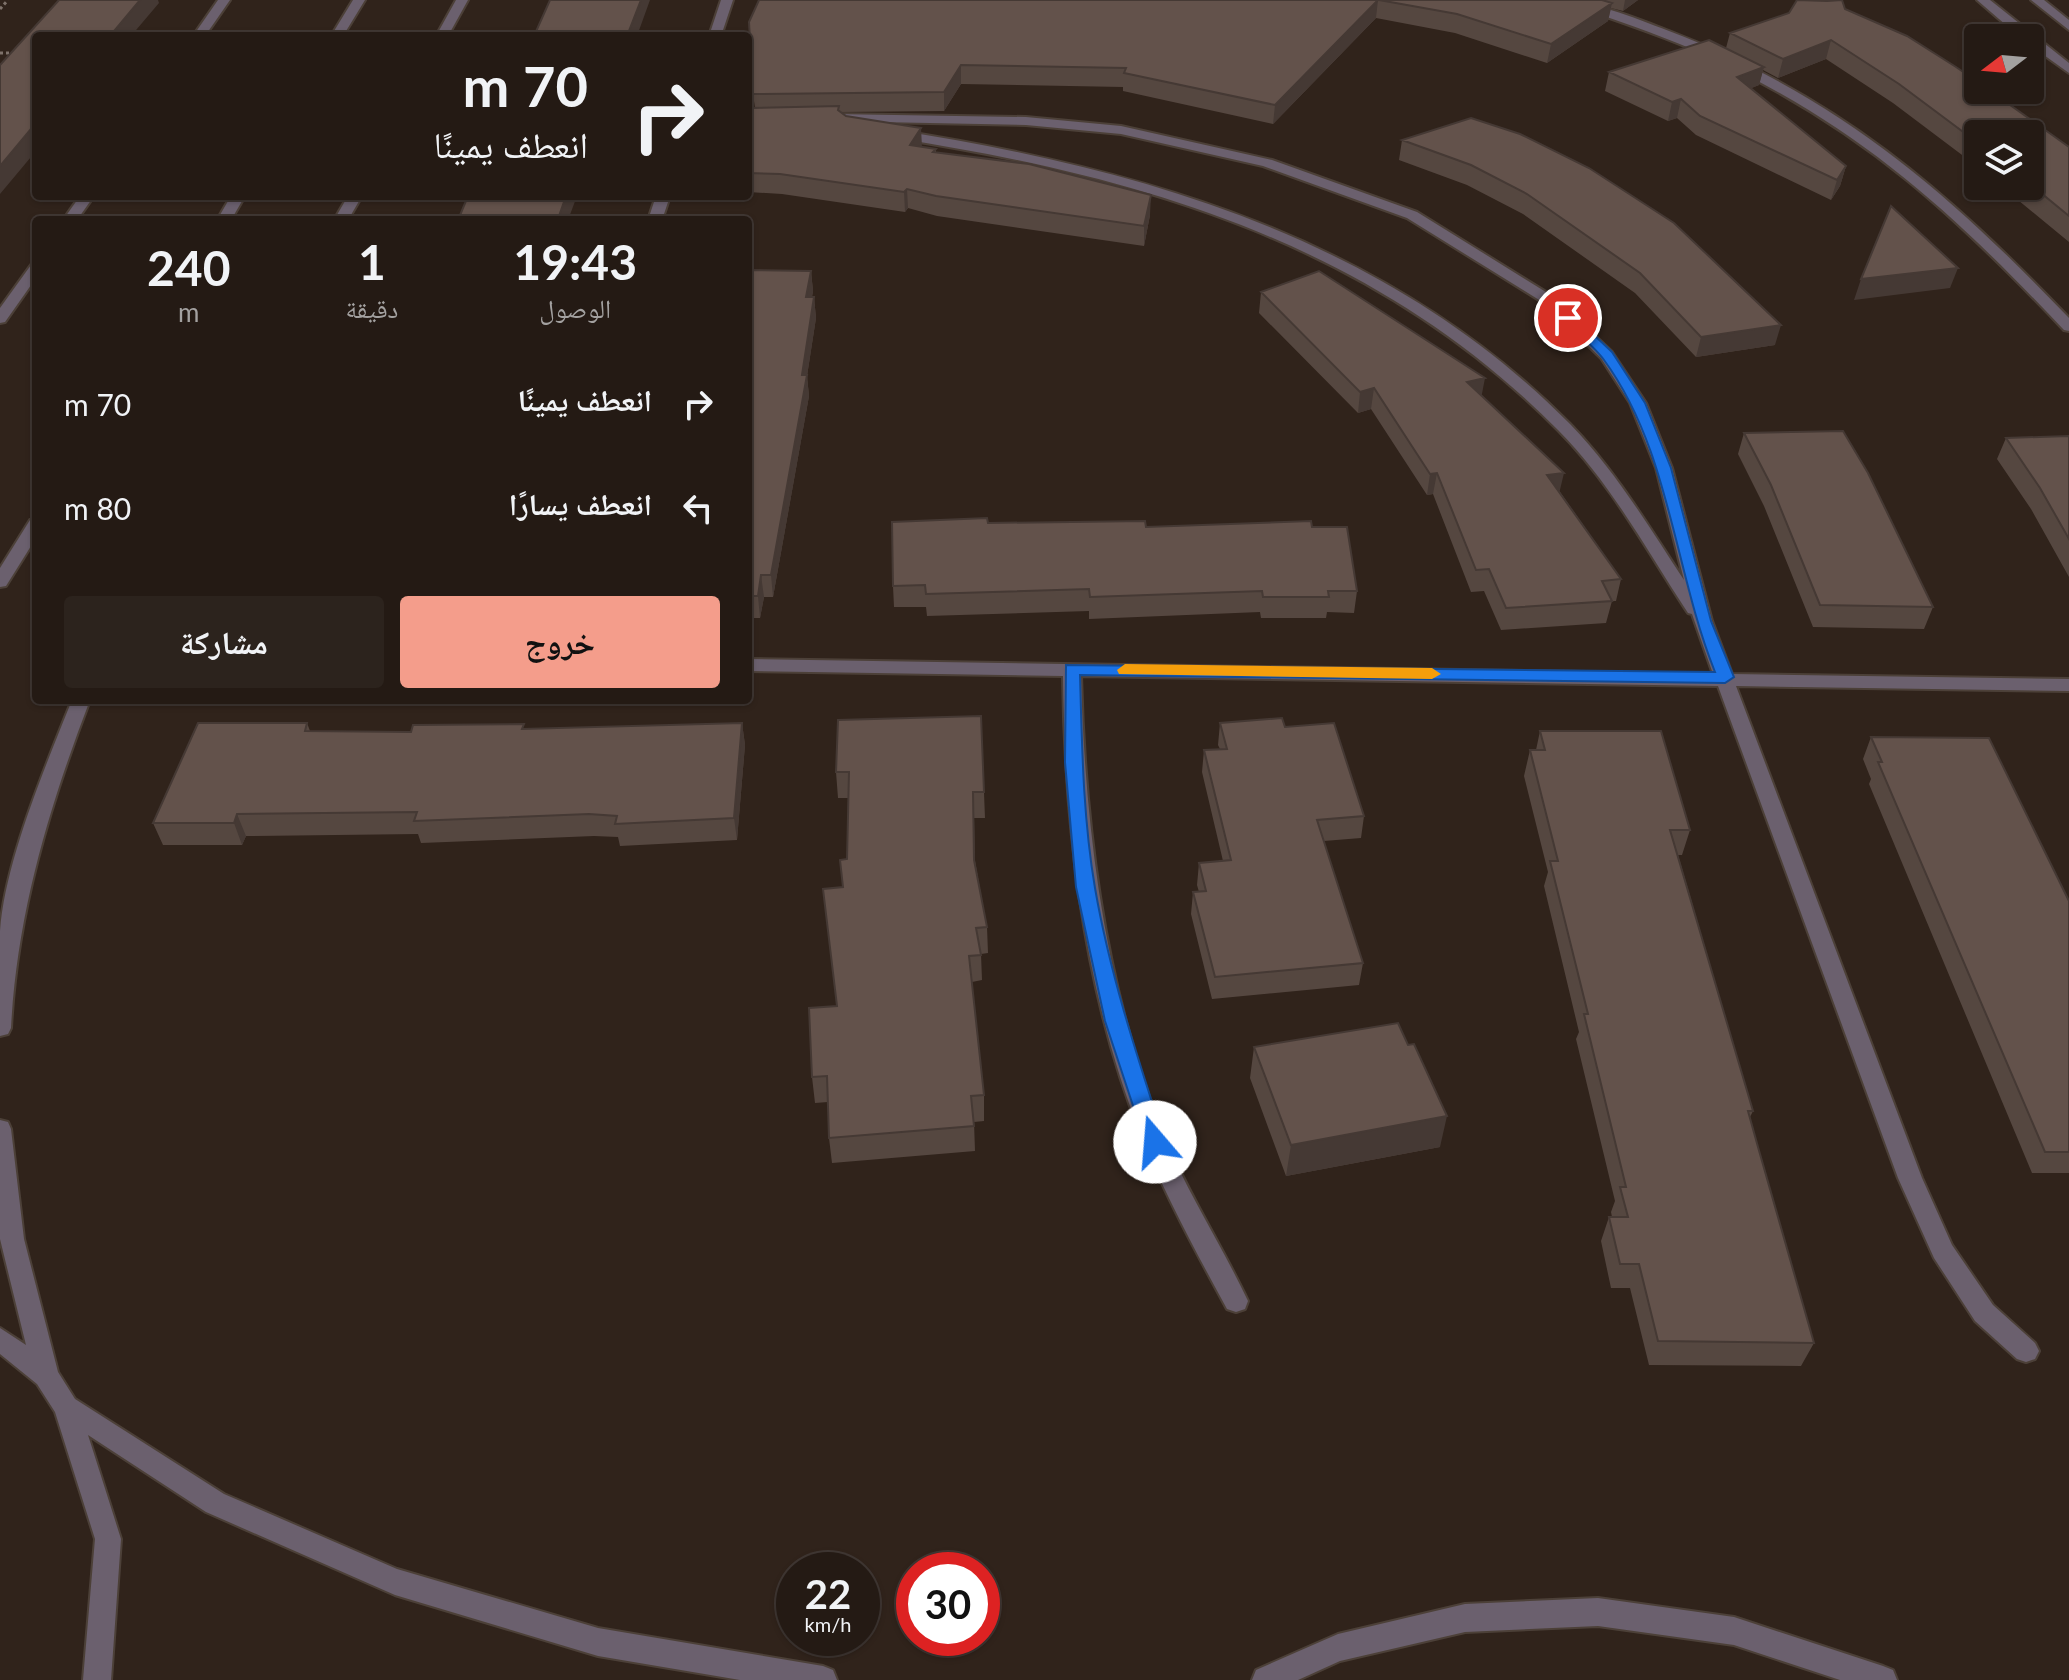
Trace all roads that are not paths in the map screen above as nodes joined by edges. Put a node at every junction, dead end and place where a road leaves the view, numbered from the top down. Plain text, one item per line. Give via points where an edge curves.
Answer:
1 (224, 0) edge
2 (359, 0) edge
3 (462, 0) edge
4 (727, 0) edge
5 (1558, 0) edge
6 (1983, 0) edge
7 (2037, 0) edge
8 (2011, 24) edge
9 (2069, 26) edge
10 (202, 32) edge
11 (339, 32) edge
12 (444, 32) edge
13 (716, 32) edge
14 (2044, 50) edge
15 (2069, 69) edge
16 (32, 274) edge
17 (0, 319) edge
18 (2069, 327) edge
19 (32, 530) edge
20 (0, 582) edge
21 (1703, 621) junction
22 (752, 665) edge
23 (1072, 669) junction
24 (1725, 677) junction
25 (2069, 685) edge
26 (79, 704) edge
27 (0, 991) edge
28 (0, 1028) edge
29 (0, 1129) edge
30 (1236, 1301) dead end
31 (0, 1339) edge
32 (2026, 1351) dead end
33 (46, 1376) junction
34 (66, 1407) junction
35 (97, 1680) edge
36 (823, 1680) edge
37 (1266, 1680) edge
38 (1883, 1680) edge

1 - 10 street
2 - 11 street
3 - 12 street
4 - 13 street
5 - 18 street via 1710,51 1866,141 1941,201
6 - 8 street
7 - 9 street
14 - 15 street
16 - 17 street
19 - 20 street
21 - 21 street via 1636,519 1566,429 1474,347 1346,266 1280,232 1148,185 1042,159 811,122 925,117 1121,130 1267,163 1412,215 1549,300 1607,355 1638,403 1664,468
21 - 24 street
22 - 23 street
23 - 24 street
23 - 30 street via 1073,753 1085,887 1115,1021 1155,1142
24 - 25 street
24 - 32 street via 1910,1178 1943,1251 1984,1313
26 - 27 street via 18,880
27 - 28 street
29 - 33 street via 12,1239
31 - 33 street
33 - 34 street
34 - 35 street via 108,1539
34 - 36 street via 215,1503 395,1582 598,1642
37 - 38 street via 1338,1648 1465,1618 1598,1612 1734,1631

